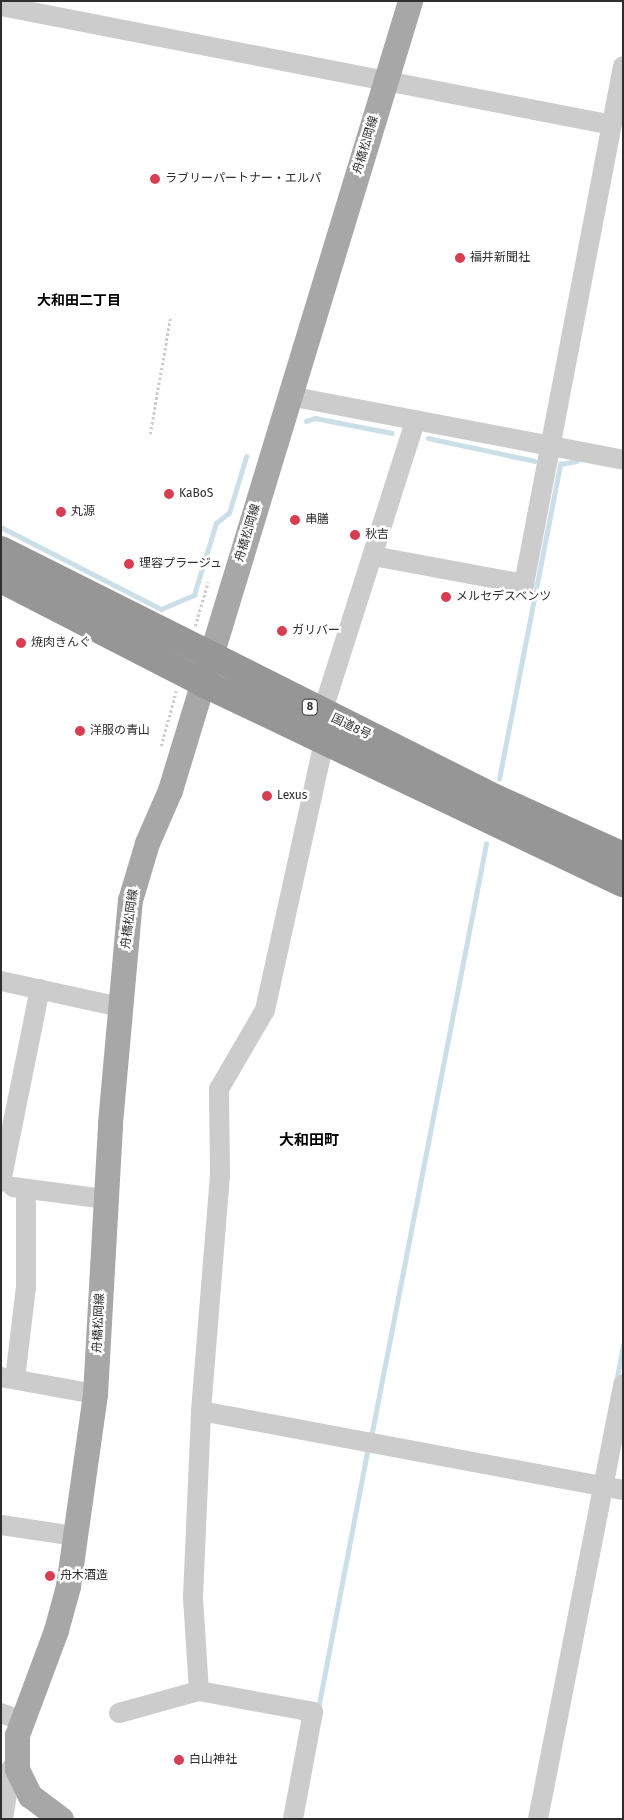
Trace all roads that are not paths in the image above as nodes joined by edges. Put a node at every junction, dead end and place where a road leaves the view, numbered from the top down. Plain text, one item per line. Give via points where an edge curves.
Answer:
1 (410, 1) edge
2 (1, 6) edge
3 (623, 66) edge
4 (385, 82) junction
5 (612, 125) junction
6 (289, 396) junction
7 (415, 421) junction
8 (550, 446) junction
9 (623, 460) edge
10 (1, 550) edge
11 (373, 556) junction
12 (1, 579) edge
13 (210, 656) junction
14 (203, 683) junction
15 (322, 713) junction
16 (324, 741) junction
17 (623, 856) edge
18 (623, 884) edge
19 (1, 981) edge
20 (40, 989) junction
21 (120, 1007) junction
22 (1, 1183) edge
23 (26, 1190) junction
24 (106, 1199) junction
25 (8, 1378) edge
26 (623, 1384) edge
27 (95, 1394) junction
28 (202, 1411) junction
29 (603, 1486) junction
30 (623, 1490) edge
31 (1, 1525) edge
32 (75, 1536) junction
33 (199, 1691) junction
34 (119, 1713) dead end
35 (12, 1716) edge
36 (17, 1760) junction
37 (3, 1819) edge
38 (61, 1819) edge
39 (293, 1819) edge
40 (538, 1819) edge

1 - 4 main road, 舟橋松岡線
2 - 4 street
3 - 5 street
4 - 5 street
4 - 6 main road, 舟橋松岡線
5 - 8 street
6 - 7 street
6 - 13 main road, 舟橋松岡線
7 - 8 street
7 - 11 street
8 - 9 street
8 - 11 street via 524,584
10 - 13 highway, 国道8号 / 8
11 - 15 street
12 - 14 highway, 国道8号 / 8
13 - 14 main road, 舟橋松岡線
13 - 15 highway, 国道8号 / 8
14 - 16 highway, 国道8号 / 8
14 - 21 main road, 舟橋松岡線 via 170,790 147,843 130,900
15 - 17 highway, 国道8号 / 8
16 - 18 highway, 国道8号 / 8
16 - 28 street via 265,1010 219,1089 220,1174
19 - 20 street
20 - 21 street
20 - 22 street
21 - 24 main road, 舟橋松岡線
22 - 23 street
23 - 24 street
23 - 25 street via 26,1287
24 - 27 main road, 舟橋松岡線
25 - 27 street
26 - 29 street
27 - 32 main road, 舟橋松岡線
28 - 29 street
28 - 33 street via 193,1598
29 - 30 street
29 - 40 street
31 - 32 street
32 - 35 main road, 舟橋松岡線 via 68,1586 56,1630
33 - 34 street
33 - 39 street via 313,1712
35 - 36 main road, 舟橋松岡線 via 17,1735
36 - 37 street via 11,1769
36 - 38 main road, 舟橋松岡線 via 17,1769 30,1796

